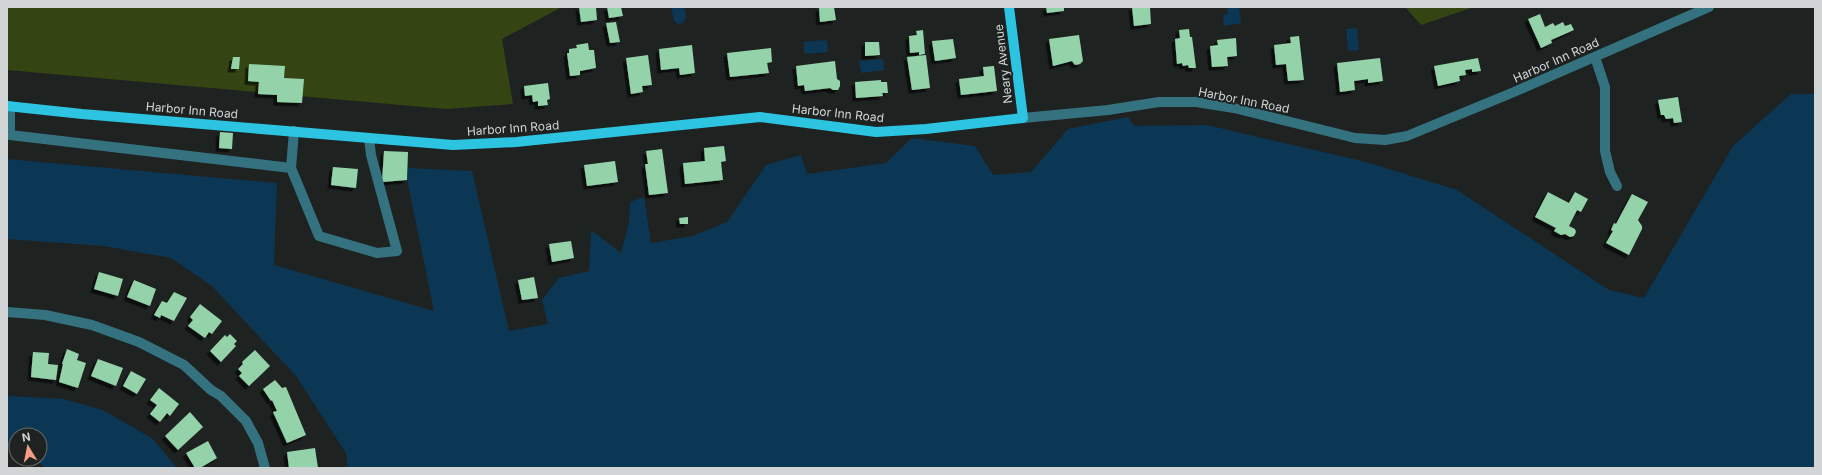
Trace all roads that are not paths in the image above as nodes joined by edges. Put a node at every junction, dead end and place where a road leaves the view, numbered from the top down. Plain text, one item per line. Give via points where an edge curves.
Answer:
1 (1010, 7) edge
2 (1709, 7) edge
3 (1595, 56) junction
4 (9, 106) edge
5 (1023, 118) junction
6 (294, 131) junction
7 (370, 138) junction
8 (291, 168) junction
9 (1617, 186) dead end
10 (7, 312) edge
11 (265, 468) edge

1 - 5 main road, Neary Avenue
2 - 3 street, Harbor Inn Road
3 - 5 street, Harbor Inn Road via 1407,136 1385,140 1355,138 1234,108 1196,102 1159,102
3 - 9 street via 1605,87 1606,156
4 - 6 main road, Harbor Inn Road
4 - 8 street via 10,135
5 - 7 main road, Harbor Inn Road via 876,132 760,117 516,142 453,145
6 - 7 main road, Harbor Inn Road
6 - 8 street
7 - 8 street via 371,156 397,251 377,253 319,236
10 - 11 street via 45,315 92,325 139,342 184,365 246,421 258,443

